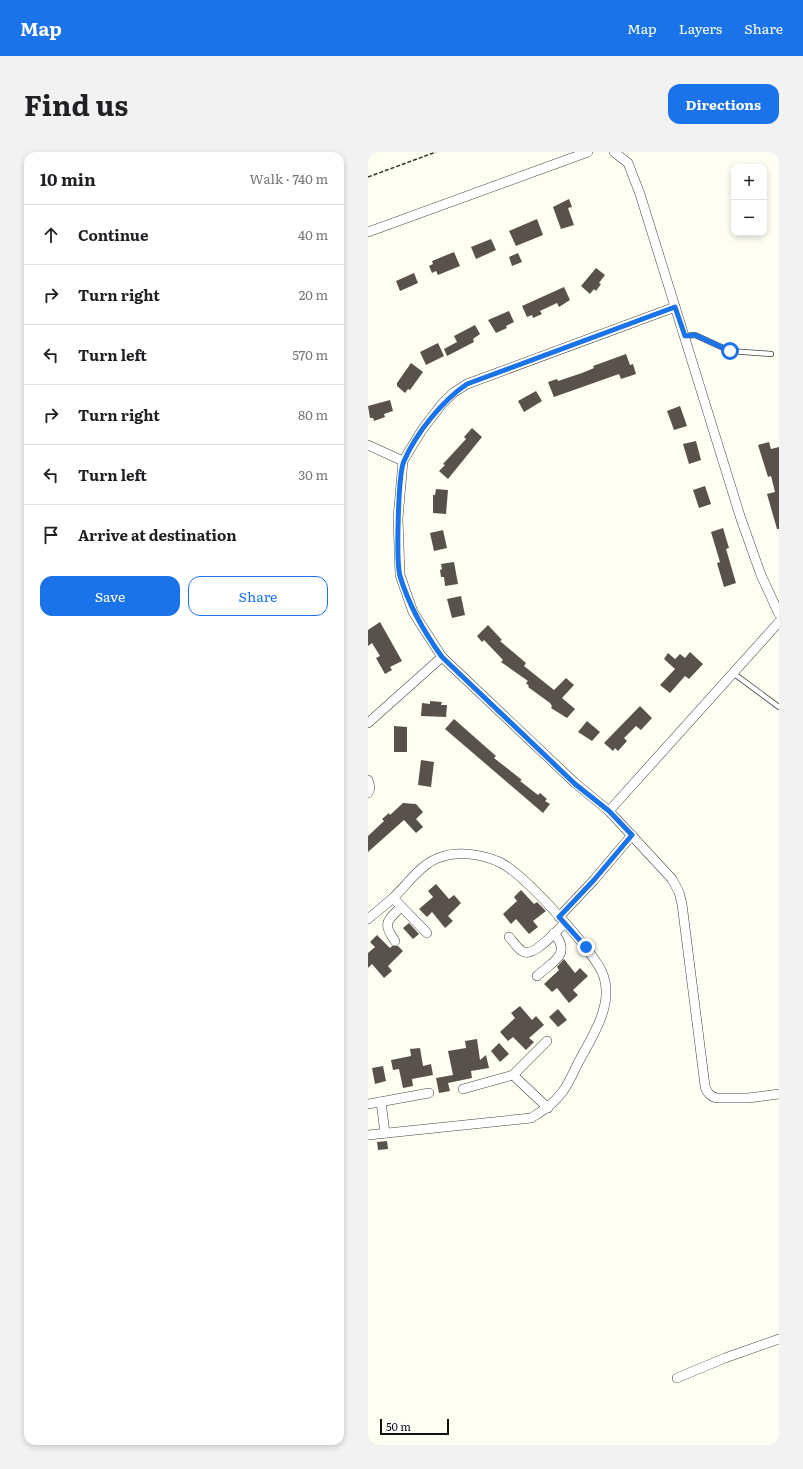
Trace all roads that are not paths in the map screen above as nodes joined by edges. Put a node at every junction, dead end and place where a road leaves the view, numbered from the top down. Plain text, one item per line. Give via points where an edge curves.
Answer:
1 (588, 152) edge
2 (614, 152) edge
3 (368, 232) edge
4 (675, 307) junction
5 (685, 336) junction
6 (771, 354) dead end
7 (368, 445) edge
8 (403, 462) junction
9 (779, 614) edge
10 (779, 622) edge
11 (442, 657) junction
12 (733, 673) junction
13 (779, 707) edge
14 (368, 723) edge
15 (368, 780) edge
16 (368, 793) edge
17 (609, 811) junction
18 (632, 835) junction
19 (393, 898) junction
20 (402, 907) junction
21 (368, 919) edge
22 (562, 920) junction
23 (427, 933) dead end
24 (554, 933) junction
25 (509, 937) dead end
26 (395, 941) dead end
27 (537, 976) dead end
28 (547, 1041) dead end
29 (513, 1075) junction
30 (463, 1088) dead end
31 (429, 1093) dead end
32 (779, 1094) edge
33 (381, 1102) junction
34 (368, 1104) edge
35 (548, 1108) junction
36 (385, 1133) junction
37 (368, 1135) edge
38 (779, 1339) edge
39 (677, 1378) dead end

1 - 3 street
2 - 4 street via 628,163
4 - 5 street
4 - 8 street via 467,384 453,393 442,405 422,430
5 - 6 lane via 695,335 730,351
5 - 9 street via 741,519 761,575
7 - 8 street
8 - 11 street via 398,518 400,575 413,612
10 - 12 street
11 - 14 street
11 - 17 street via 575,784
12 - 13 lane
12 - 17 street
15 - 16 street
17 - 18 street
18 - 22 street
18 - 32 street via 664,868 681,897 705,1089 713,1098 748,1098
19 - 20 street
19 - 21 street
19 - 22 street via 428,862 460,854 477,855 498,861 527,882
20 - 23 street
20 - 26 street via 386,926
22 - 24 street
22 - 35 street via 586,947 602,972 606,987 601,1020 561,1095
24 - 25 street via 535,951 528,953 522,952
24 - 27 street via 563,949 561,954
28 - 29 street
29 - 30 street
29 - 35 street
31 - 33 street
33 - 34 street
33 - 36 street
35 - 36 street via 531,1118
36 - 37 street
38 - 39 street

